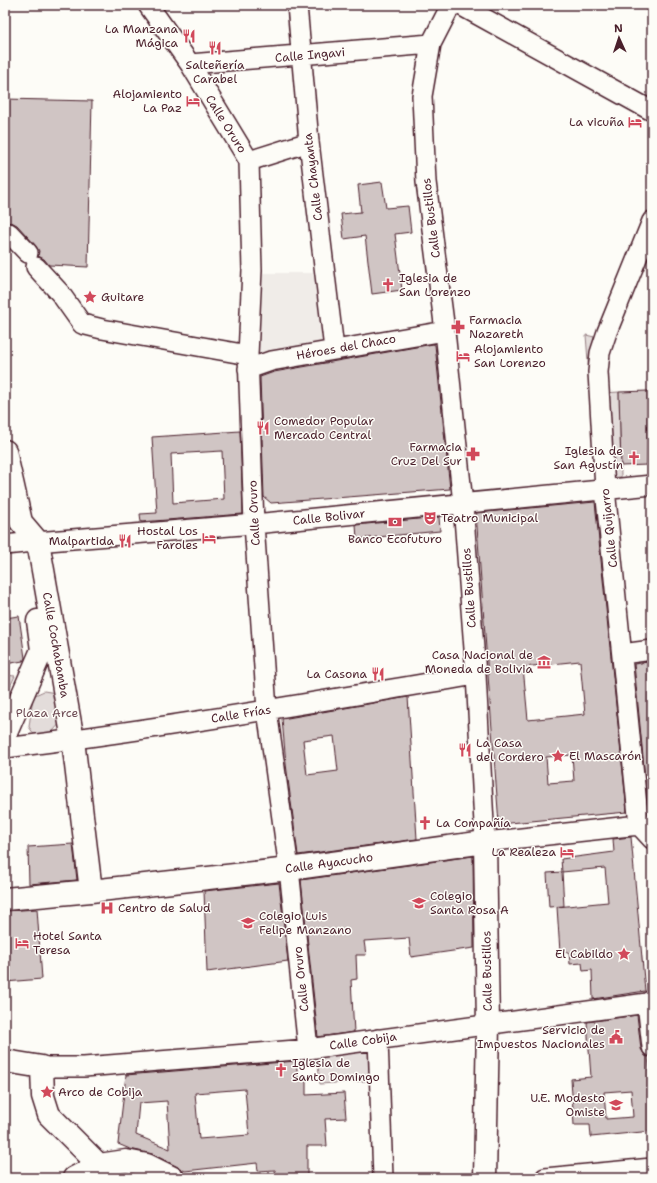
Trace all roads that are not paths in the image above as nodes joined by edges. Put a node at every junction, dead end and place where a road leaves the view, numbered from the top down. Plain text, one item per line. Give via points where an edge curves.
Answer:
1 (148, 5) edge
2 (297, 5) edge
3 (451, 5) edge
4 (460, 5) edge
5 (431, 44) junction
6 (301, 56) junction
7 (190, 64) junction
8 (652, 111) edge
9 (309, 142) junction
10 (249, 161) junction
11 (652, 222) edge
12 (5, 233) edge
13 (445, 330) junction
14 (334, 349) junction
15 (248, 362) junction
16 (5, 451) edge
17 (652, 484) edge
18 (605, 489) junction
19 (463, 504) junction
20 (5, 524) edge
21 (254, 524) junction
22 (22, 543) edge
23 (652, 650) edge
24 (622, 654) junction
25 (33, 672) junction
26 (61, 672) junction
27 (476, 675) junction
28 (267, 710) junction
29 (5, 735) edge
30 (72, 740) junction
31 (5, 748) edge
32 (646, 825) edge
33 (652, 839) edge
34 (485, 842) junction
35 (289, 869) junction
36 (91, 891) junction
37 (5, 899) edge
38 (650, 1002) edge
39 (488, 1025) junction
40 (378, 1039) junction
41 (652, 1047) edge
42 (308, 1049) junction
43 (5, 1061) edge
44 (42, 1067) junction
45 (99, 1165) junction
46 (652, 1168) edge
47 (74, 1178) edge
48 (173, 1178) edge
49 (383, 1178) edge
50 (485, 1178) edge
51 (545, 1178) edge

1 - 7 street, Calle Oruro
2 - 6 street, Calle Chayanta
3 - 5 street, Calle Bustillos
4 - 8 street
5 - 6 street, Calle Ingavi
5 - 13 street, Calle Bustillos via 422,96 425,167
6 - 7 street, Calle Ingavi
6 - 9 street, Calle Chayanta
7 - 10 street, Calle Oruro
9 - 10 street
9 - 14 street, Calle Chayanta
10 - 15 street, Calle Oruro via 252,270
11 - 18 street, Calle Quijarro via 600,353 598,372
12 - 15 street via 9,233 60,293 82,324
13 - 14 street, Héroes del Chaco
13 - 19 street, Calle Bustillos
14 - 15 street, Héroes del Chaco via 271,361
15 - 21 street, Calle Oruro
16 - 22 main road via 21,522
17 - 18 street, Calle Bolivar
18 - 19 street, Calle Bolivar
18 - 24 street, Calle Quijarro
19 - 21 street, Calle Bolivar
19 - 27 street, Calle Bustillos
20 - 22 main road
21 - 22 street, Calle Bolivar
21 - 28 street, Calle Oruro
22 - 25 main road, Calle Cochabamba via 29,553 42,650
22 - 26 main road, Calle Cochabamba
23 - 24 street
24 - 32 street, Calle Quijarro
25 - 26 street
25 - 29 main road, Calle Cochabamba
26 - 30 main road, Calle Cochabamba
27 - 28 street, Calle Frías
27 - 34 street, Calle Bustillos
28 - 30 street, Calle Frías
28 - 35 street, Calle Oruro
30 - 31 street, Calle Frías
30 - 36 main road, Calle Cochabamba
32 - 33 street
32 - 34 street, Calle Ayacucho
34 - 35 main road, Calle Ayacucho
34 - 39 main road, Calle Bustillos
35 - 36 main road, Calle Ayacucho
35 - 42 street, Calle Oruro
36 - 37 main road, Calle Ayacucho
38 - 39 street, Calle Cobija
38 - 41 street
39 - 40 street, Calle Cobija
39 - 50 main road, Calle Bustillos
40 - 42 street, Calle Cobija
40 - 49 street
42 - 44 street, Calle Cobija via 84,1067
43 - 44 main road, Calle Cobija
44 - 45 main road via 43,1096 49,1115
45 - 47 main road
45 - 48 main road via 126,1161 146,1165
46 - 51 street

